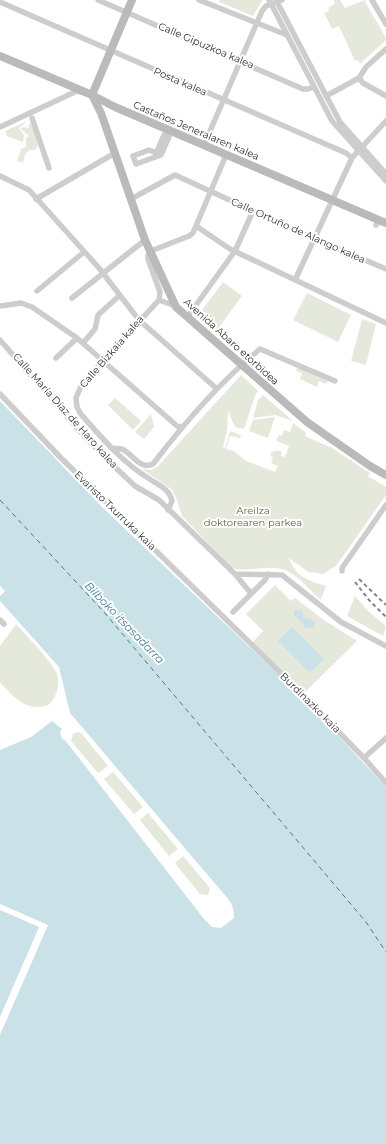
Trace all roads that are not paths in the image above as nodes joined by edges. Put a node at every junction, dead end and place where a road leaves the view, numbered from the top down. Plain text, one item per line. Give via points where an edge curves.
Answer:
1 (98, 0) edge
2 (126, 0) edge
3 (132, 0) edge
4 (199, 0) edge
5 (372, 0) edge
6 (275, 1) edge
7 (0, 2) edge
8 (212, 2) edge
9 (124, 11) junction
10 (257, 24) junction
11 (386, 24) edge
12 (287, 35) junction
13 (386, 49) edge
14 (108, 50) junction
15 (0, 56) edge
16 (241, 61) junction
17 (359, 78) junction
18 (314, 87) junction
19 (90, 94) junction
20 (326, 96) junction
21 (386, 96) edge
22 (223, 100) junction
23 (115, 107) junction
24 (101, 113) junction
25 (32, 118) dead end
26 (385, 125) edge
27 (0, 127) edge
28 (164, 135) joint
29 (204, 145) junction
30 (360, 149) junction
31 (115, 153) junction
32 (226, 155) junction
33 (352, 158) junction
34 (49, 168) dead end
35 (386, 174) edge
36 (0, 176) edge
37 (386, 181) edge
38 (211, 191) junction
39 (36, 199) junction
40 (131, 199) junction
41 (334, 201) junction
42 (253, 211) junction
43 (386, 223) edge
44 (196, 226) junction
45 (315, 239) junction
46 (145, 240) junction
47 (151, 251) junction
48 (235, 251) junction
49 (84, 252) junction
50 (386, 269) edge
51 (103, 273) junction
52 (295, 280) junction
53 (37, 291) dead end
54 (120, 295) junction
55 (72, 298) dead end
56 (159, 300) junction
57 (0, 306) edge
58 (176, 307) junction
59 (188, 316) junction
60 (140, 320) junction
61 (386, 323) edge
62 (77, 338) junction
63 (0, 340) edge
64 (83, 343) junction
65 (56, 358) dead end
66 (103, 360) junction
67 (241, 364) junction
68 (335, 381) dead end
69 (217, 389) junction
70 (0, 394) edge
71 (182, 428) junction
72 (112, 448) junction
73 (385, 472) edge
74 (386, 505) edge
75 (168, 510) junction
76 (342, 571) dead end
77 (235, 574) junction
78 (268, 574) junction
79 (253, 592) junction
80 (233, 612) dead end
81 (232, 626) joint
82 (386, 646) edge
83 (386, 738) edge
84 (364, 758) junction
85 (386, 783) edge

1 - 9 street, Calle Gipuzkoa kalea
2 - 9 street
3 - 9 street
4 - 8 street
5 - 11 street
6 - 10 street via 262,11
6 - 12 street
6 - 20 street
7 - 14 street, Posta kalea
8 - 10 street
9 - 14 street
9 - 16 street, Calle Gipuzkoa kalea
10 - 12 street
10 - 16 street
12 - 18 street
13 - 17 street via 366,66
14 - 19 street
14 - 22 street, Posta kalea
15 - 19 street, Castaños Jeneralaren kalea
16 - 18 street, Calle Gipuzkoa kalea via 303,89
16 - 22 street
17 - 20 street
17 - 21 street
18 - 30 street via 332,121
19 - 23 street, Castaños Jeneralaren kalea
19 - 24 street, Avenida Abaro etorbidea
19 - 27 street via 77,91
20 - 30 street via 340,122
22 - 29 street
22 - 33 street, Posta kalea via 346,153
23 - 24 street
23 - 29 street, Castaños Jeneralaren kalea
24 - 31 street, Avenida Abaro etorbidea
25 - 34 street
26 - 30 street
28 - 28 street via 157,151 149,150 134,156 136,164 161,155 169,137
29 - 32 street, Castaños Jeneralaren kalea
30 - 33 street
30 - 35 street
30 - 37 street
31 - 39 street
31 - 40 street, Avenida Abaro etorbidea
32 - 38 street
32 - 41 street, Castaños Jeneralaren kalea
33 - 41 street
36 - 39 street via 29,190
38 - 40 street, Calle Ortuño de Alango kalea via 175,176
38 - 42 street, Calle Ortuño de Alango kalea
38 - 44 street
39 - 49 street
40 - 46 street, Avenida Abaro etorbidea
41 - 43 street, Castaños Jeneralaren kalea
41 - 45 street
42 - 45 street, Calle Ortuño de Alango kalea
42 - 48 street
44 - 47 street via 189,236
44 - 48 street
45 - 50 street, Calle Ortuño de Alango kalea
45 - 52 street
46 - 47 street, Avenida Abaro etorbidea
46 - 51 street
47 - 56 street via 148,260 160,292
47 - 58 street, Avenida Abaro etorbidea
48 - 52 street
48 - 59 street
49 - 51 street
49 - 53 street
51 - 54 street
51 - 55 street
52 - 61 street
54 - 60 street
54 - 64 street via 98,316 95,329
56 - 58 street
56 - 60 street, Calle Bizkaia kalea
57 - 62 street via 26,304
58 - 59 street, Avenida Abaro etorbidea
59 - 67 street, Avenida Abaro etorbidea
60 - 66 street, Calle Bizkaia kalea
60 - 69 street
62 - 64 street
62 - 65 street
63 - 75 street, Calle María Díaz de Haro kalea via 85,437 135,486 150,493
64 - 66 street
66 - 71 street
66 - 72 street, Calle Bizkaia kalea via 82,384 76,404 80,414
67 - 68 street via 260,349
67 - 69 street
67 - 73 street, Avenida Abaro etorbidea via 307,422
69 - 71 street
70 - 81 street, Evaristo Txurruka kaia
71 - 72 street via 149,466 142,464 122,449
72 - 75 street, Calle Bizkaia kalea via 135,470 168,492 172,501
74 - 76 street
75 - 77 street, Calle María Díaz de Haro kalea
77 - 78 street
77 - 79 street, Calle María Díaz de Haro kalea via 249,591
78 - 79 street
78 - 82 street via 288,578 341,622
79 - 80 street
81 - 84 street, Burdinazko kaia
83 - 84 street
84 - 85 street, Burdinazko kaia

